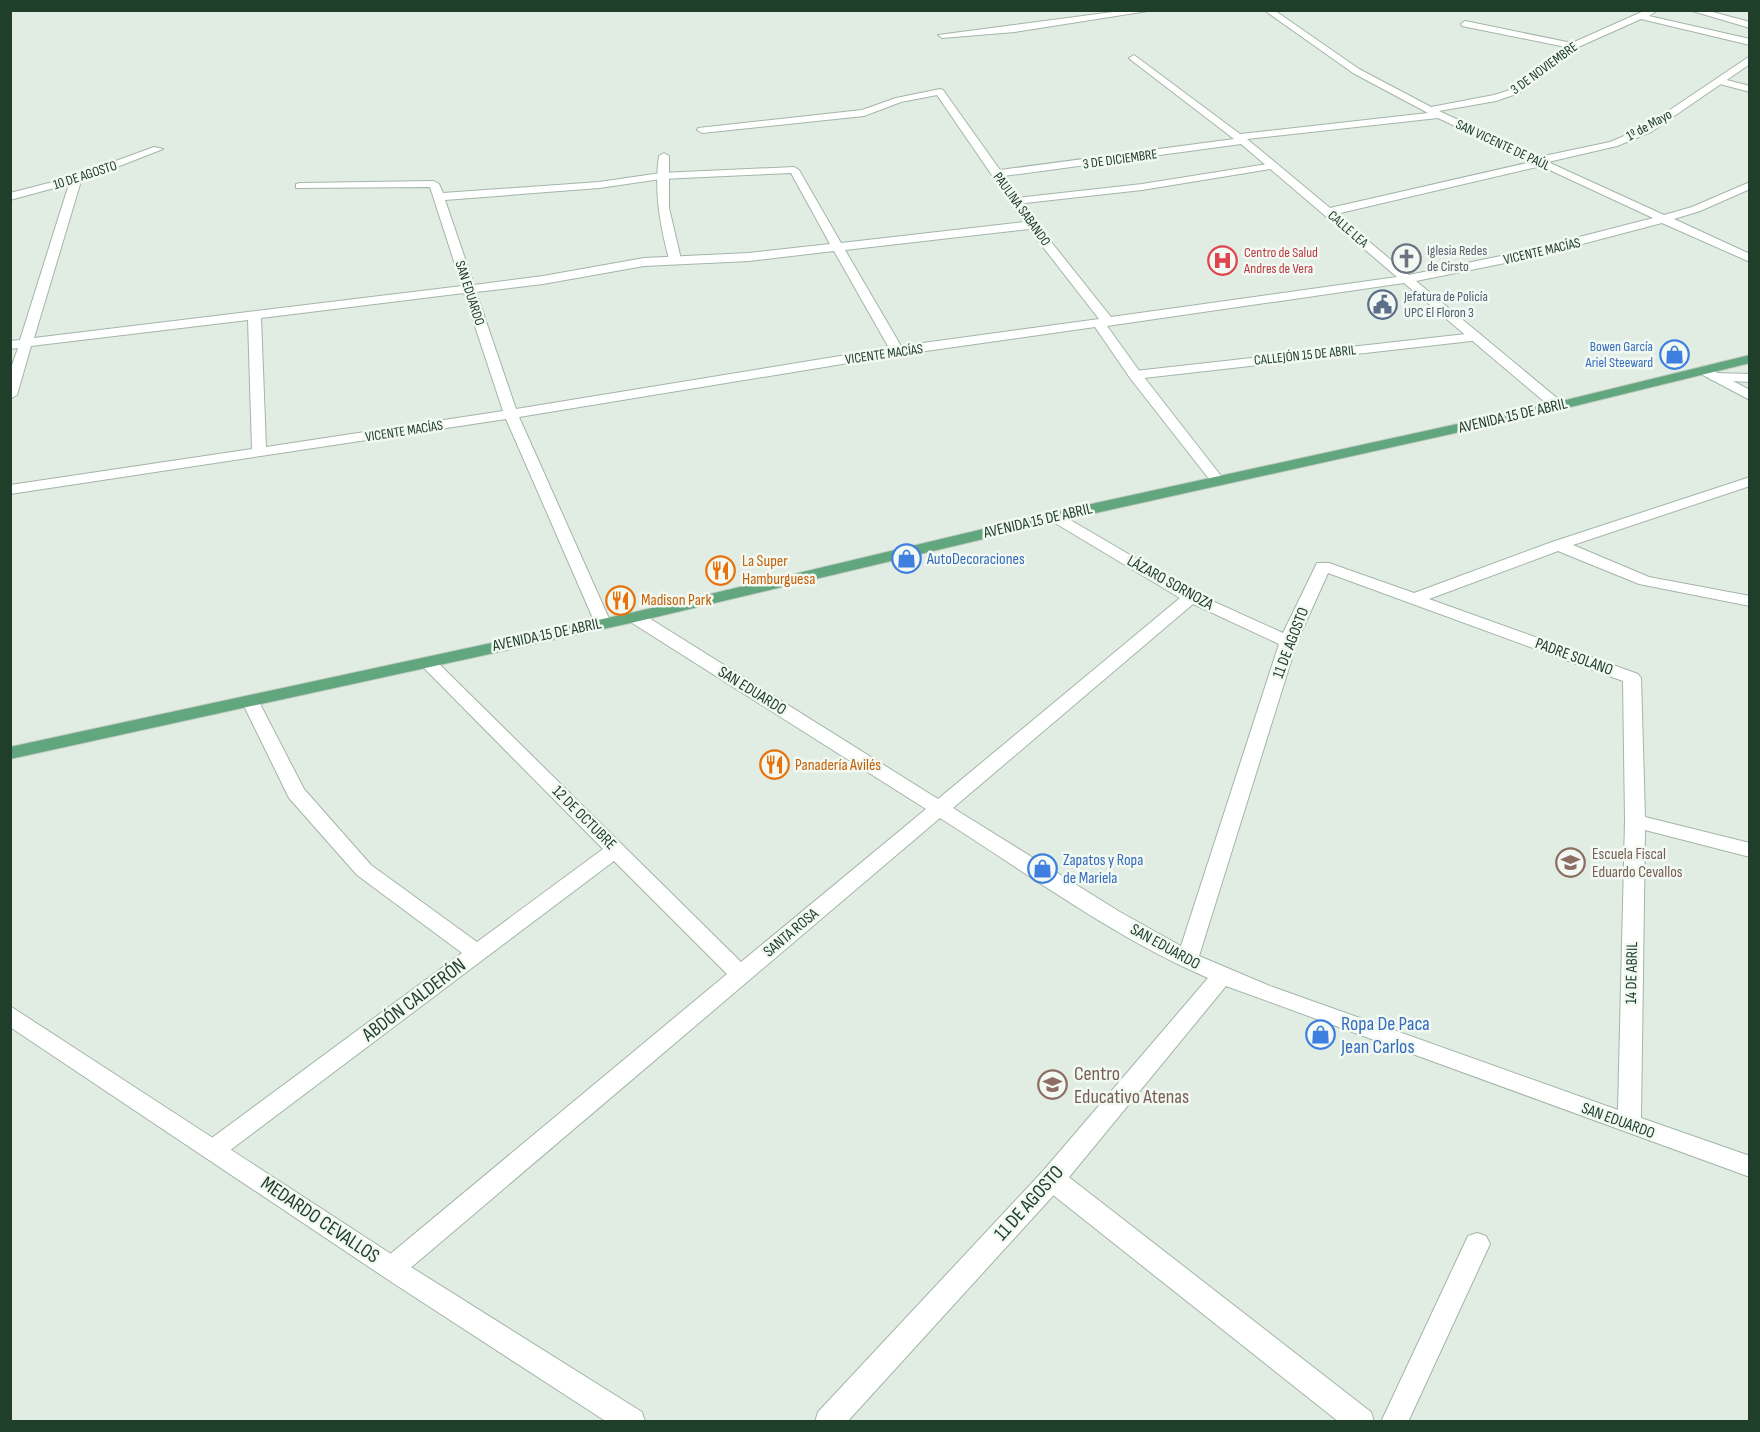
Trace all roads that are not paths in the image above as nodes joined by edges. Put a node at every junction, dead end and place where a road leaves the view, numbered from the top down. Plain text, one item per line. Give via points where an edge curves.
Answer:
1 (1150, 10) edge
2 (1268, 10) edge
3 (1654, 10) edge
4 (1693, 10) edge
5 (1644, 17) junction
6 (1466, 24) dead end
7 (1749, 25) edge
8 (942, 35) dead end
9 (1749, 42) edge
10 (1574, 45) junction
11 (1134, 58) dead end
12 (1749, 59) edge
13 (1719, 81) junction
14 (1749, 89) edge
15 (1434, 112) junction
16 (702, 130) dead end
17 (1241, 139) junction
18 (158, 149) dead end
19 (664, 156) dead end
20 (1538, 162) junction
21 (1273, 166) junction
22 (997, 174) junction
23 (661, 176) junction
24 (76, 179) junction
25 (1749, 185) edge
26 (300, 186) dead end
27 (10, 197) edge
28 (440, 197) junction
29 (1016, 201) junction
30 (1328, 212) junction
31 (1665, 219) junction
32 (1032, 225) junction
33 (838, 248) junction
34 (675, 259) junction
35 (1749, 259) edge
36 (1406, 279) junction
37 (468, 290) junction
38 (254, 314) junction
39 (1104, 322) junction
40 (1475, 337) junction
41 (24, 343) junction
42 (10, 345) edge
43 (897, 351) junction
44 (1749, 359) edge
45 (1710, 374) junction
46 (1135, 375) junction
47 (1749, 378) edge
48 (10, 395) edge
49 (1749, 396) edge
50 (1558, 406) junction
51 (511, 414) junction
52 (259, 453) junction
53 (1218, 481) junction
54 (1749, 481) edge
55 (10, 490) edge
56 (1055, 517) junction
57 (1558, 545) junction
58 (1191, 597) junction
59 (1414, 598) junction
60 (1749, 601) edge
61 (634, 617) junction
62 (603, 623) junction
63 (1288, 642) junction
64 (427, 662) junction
65 (251, 702) junction
66 (10, 753) edge
67 (938, 809) junction
68 (1635, 821) junction
69 (615, 850) junction
70 (1749, 850) edge
71 (477, 953) junction
72 (1187, 960) junction
73 (741, 975) junction
74 (1221, 977) junction
75 (10, 1015) edge
76 (1629, 1125) junction
77 (213, 1150) junction
78 (1749, 1167) edge
79 (1052, 1179) junction
80 (1477, 1244) dead end
81 (392, 1268) junction
82 (632, 1422) edge
83 (828, 1422) edge
84 (1361, 1422) edge
85 (1394, 1422) edge

1 - 8 street
2 - 15 street, SAN VICENTE DE PAÚL via 1346,65
3 - 5 street, 3 DE NOVIEMBRE
4 - 7 street
5 - 9 street
5 - 10 street, 3 DE NOVIEMBRE
6 - 10 street
10 - 15 street, 3 DE NOVIEMBRE via 1516,91
11 - 17 street, CALLE LEA
12 - 13 street, 1º de Mayo
13 - 14 street
13 - 20 street, 1º de Mayo via 1647,130 1627,139
15 - 17 street, 3 DE DICIEMBRE
15 - 20 street, SAN VICENTE DE PAÚL
16 - 22 street, PAULINA SABANDO via 864,113 907,98 940,92
17 - 21 street, CALLE LEA
17 - 22 street, 3 DE DICIEMBRE
18 - 24 street, 10 DE AGOSTO
19 - 23 street
20 - 30 street, 1º de Mayo
20 - 31 street, SAN VICENTE DE PAÚL
21 - 29 street via 1142,187
21 - 30 street, CALLE LEA
22 - 29 street, PAULINA SABANDO
23 - 28 street via 599,185
23 - 33 street via 794,170
23 - 34 street via 665,226
24 - 27 street, 10 DE AGOSTO
24 - 41 street
25 - 31 street, VICENTE MACÍAS via 1728,197
26 - 28 street via 434,184
28 - 37 street, SAN EDUARDO
29 - 32 street, PAULINA SABANDO
30 - 36 street, CALLE LEA
31 - 35 street, SAN VICENTE DE PAÚL
31 - 36 street, VICENTE MACÍAS via 1525,255
32 - 33 street
32 - 39 street, PAULINA SABANDO
33 - 34 street
33 - 43 street
34 - 37 street
36 - 39 street, VICENTE MACÍAS
36 - 40 street, CALLE LEA
37 - 38 street
37 - 51 street, SAN EDUARDO
38 - 41 street
38 - 52 street
39 - 43 street, VICENTE MACÍAS
39 - 46 street, PAULINA SABANDO
40 - 46 street, CALLEJÓN 15 DE ABRIL
40 - 50 street, CALLE LEA
41 - 42 street
41 - 48 street
43 - 51 street, VICENTE MACÍAS
44 - 45 main road, AVENIDA 15 DE ABRIL
45 - 47 street
45 - 49 street
45 - 50 main road, AVENIDA 15 DE ABRIL
46 - 53 street, PAULINA SABANDO
50 - 53 main road, AVENIDA 15 DE ABRIL
51 - 52 street, VICENTE MACÍAS
51 - 62 street, SAN EDUARDO
52 - 55 street, VICENTE MACÍAS
53 - 56 main road, AVENIDA 15 DE ABRIL
54 - 57 street
56 - 58 street, LÁZARO SORNOZA
56 - 61 main road, AVENIDA 15 DE ABRIL
57 - 59 street
57 - 60 street via 1645,581
58 - 63 street, LÁZARO SORNOZA
58 - 67 street, SANTA ROSA
59 - 63 street, 11 DE AGOSTO via 1323,566
59 - 68 street, PADRE SOLANO via 1632,678
61 - 62 main road, AVENIDA 15 DE ABRIL
61 - 67 street, SAN EDUARDO
62 - 64 main road, AVENIDA 15 DE ABRIL
63 - 72 street, 11 DE AGOSTO
64 - 65 main road, AVENIDA 15 DE ABRIL
64 - 69 street, 12 DE OCTUBRE
65 - 66 main road, AVENIDA 15 DE ABRIL
65 - 71 street via 296,793 364,870
67 - 72 street, SAN EDUARDO
67 - 73 street, SANTA ROSA
68 - 70 street
68 - 76 street, 14 DE ABRIL
69 - 71 street, ABDÓN CALDERÓN
69 - 73 street, 12 DE OCTUBRE
71 - 77 street, ABDÓN CALDERÓN
72 - 74 street, SAN EDUARDO
73 - 81 street, SANTA ROSA
74 - 76 street, SAN EDUARDO
74 - 79 street, 11 DE AGOSTO
75 - 77 street, MEDARDO CEVALLOS
76 - 78 street, SAN EDUARDO
77 - 81 street, MEDARDO CEVALLOS
79 - 83 street, 11 DE AGOSTO
79 - 84 street
80 - 85 street
81 - 82 street, MEDARDO CEVALLOS

